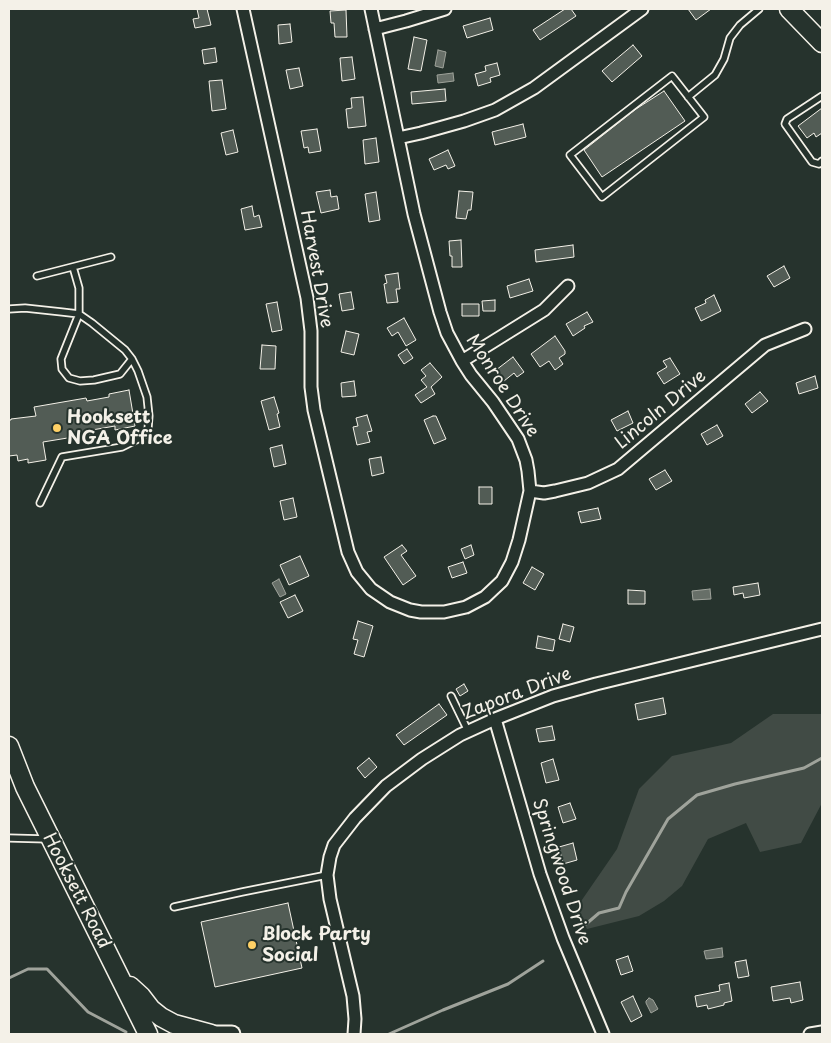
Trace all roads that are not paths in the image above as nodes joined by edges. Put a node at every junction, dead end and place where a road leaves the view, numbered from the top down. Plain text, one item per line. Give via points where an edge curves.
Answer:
1 (243, 9) edge
2 (370, 9) edge
3 (445, 9) edge
4 (642, 9) edge
5 (759, 9) edge
6 (789, 9) edge
7 (375, 29) junction
8 (822, 43) edge
9 (688, 96) junction
10 (822, 96) edge
11 (398, 138) junction
12 (822, 161) edge
13 (111, 257) dead end
14 (73, 267) junction
15 (38, 276) dead end
16 (568, 286) dead end
17 (9, 309) edge
18 (79, 314) junction
19 (805, 329) dead end
20 (132, 359) junction
21 (462, 361) junction
22 (530, 491) junction
23 (40, 503) dead end
24 (371, 589) joint
25 (822, 629) edge
26 (451, 696) dead end
27 (495, 718) junction
28 (468, 731) junction
29 (9, 746) edge
30 (9, 838) edge
31 (50, 839) junction
32 (327, 875) junction
33 (174, 907) dead end
34 (119, 976) junction
35 (822, 1032) edge
36 (148, 1034) edge
37 (209, 1034) edge
38 (232, 1034) edge
39 (354, 1034) edge
40 (603, 1034) edge
41 (810, 1034) edge

1 - 24 street, Harvest Drive via 307,298 314,410 348,552 357,572
2 - 7 street, Monroe Drive
3 - 7 street
4 - 11 street via 534,88 495,110
5 - 9 lane via 730,38 715,75
6 - 8 main road
7 - 11 street, Monroe Drive
9 - 9 lane via 672,76 570,155 602,197 704,117
10 - 12 lane via 787,119 785,124 812,162 819,164
11 - 21 street, Monroe Drive via 440,312
13 - 14 lane
14 - 15 lane
14 - 18 lane via 79,288
16 - 21 street via 544,310
17 - 18 lane via 46,309
18 - 20 lane via 111,337
18 - 20 lane via 61,359 62,370 69,378 94,380 120,374
19 - 22 street, Lincoln Drive via 765,346 618,469 588,483 564,489 544,493
20 - 23 lane via 147,398 148,429 142,437 122,447 62,457
21 - 22 street, Monroe Drive via 518,440 526,460
22 - 24 street, Monroe Drive via 512,562 502,581 486,597 466,607 444,612 421,612 390,602
25 - 27 street, Zapora Drive via 596,684
26 - 28 lane
27 - 28 street, Zapora Drive
27 - 40 street, Springwood Drive via 540,874
28 - 32 street, Zapora Drive via 422,759 370,802 334,845
29 - 31 main road, Hooksett Road
30 - 31 lane
31 - 34 main road, Hooksett Road
32 - 33 lane
32 - 39 street, Zapora Drive via 353,996
34 - 36 main road, Hooksett Road
34 - 37 main road via 162,1017 174,1024
35 - 41 street
37 - 38 main road

